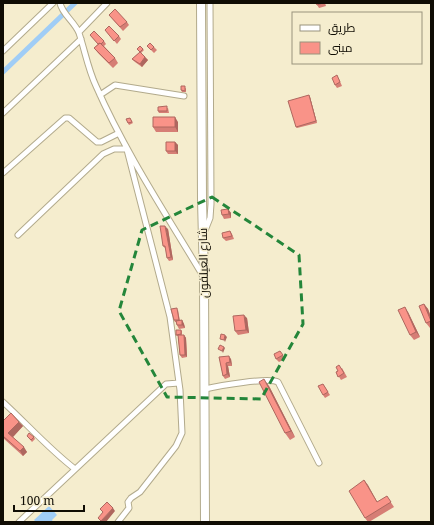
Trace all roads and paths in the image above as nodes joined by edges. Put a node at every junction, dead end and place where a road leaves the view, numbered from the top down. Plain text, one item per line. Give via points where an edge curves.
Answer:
1 (53, 3) edge
2 (60, 3) edge
3 (107, 3) edge
4 (201, 3) edge
5 (210, 3) edge
6 (79, 32) junction
7 (81, 39) junction
8 (3, 51) edge
9 (100, 95) junction
10 (184, 96) dead end
11 (3, 113) edge
12 (119, 133) junction
13 (126, 147) junction
14 (3, 172) edge
15 (18, 235) dead end
16 (203, 236) junction
17 (204, 279) junction
18 (179, 383) junction
19 (205, 388) junction
20 (3, 402) edge
21 (319, 463) dead end
22 (75, 469) junction
23 (19, 522) edge
24 (118, 522) edge
25 (205, 522) edge

1 - 8 street
2 - 6 street
3 - 6 street
4 - 16 highway, شارع العيلفون
5 - 16 street via 211,204 210,218
6 - 7 street
7 - 9 street
7 - 11 street
9 - 10 street via 115,85
9 - 12 street
12 - 13 street
12 - 14 street via 97,142 69,118 65,118
13 - 15 street via 103,154
13 - 17 street
13 - 18 street via 170,317
16 - 17 highway, شارع العيلفون
17 - 19 highway, شارع العيلفون
18 - 22 street via 166,384
18 - 24 street via 181,438 140,492 131,498 128,508
19 - 21 street via 257,381 278,382
19 - 25 highway, شارع العيلفون
20 - 22 street
22 - 23 street

